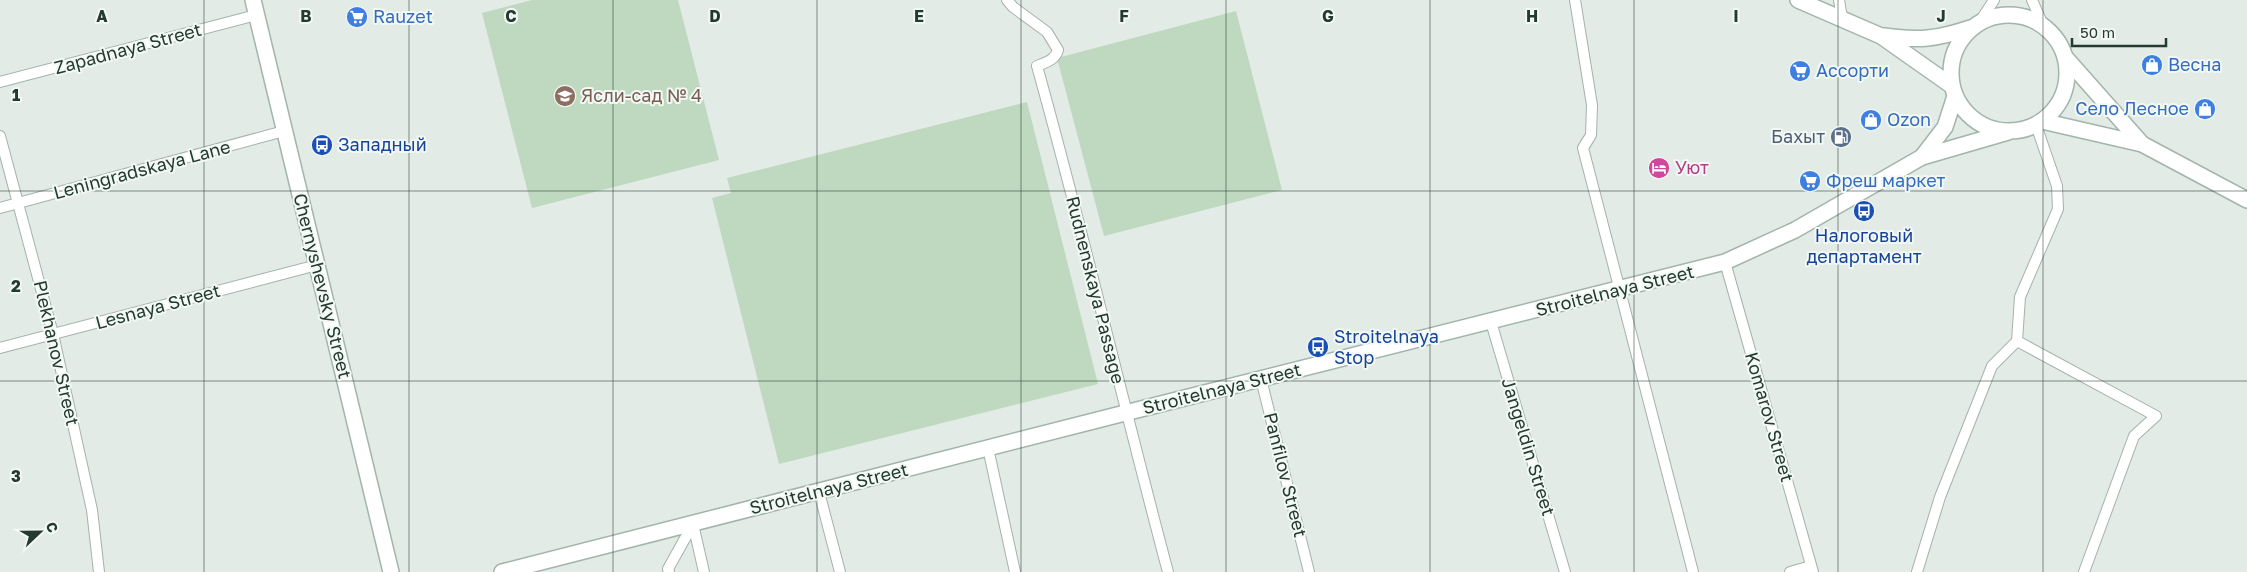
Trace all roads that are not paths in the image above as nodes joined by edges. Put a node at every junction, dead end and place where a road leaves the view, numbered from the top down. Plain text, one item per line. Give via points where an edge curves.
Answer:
1 (252, 0) edge
2 (1007, 0) edge
3 (1575, 0) edge
4 (1798, 0) edge
5 (1839, 0) edge
6 (1994, 0) edge
7 (2032, 0) edge
8 (256, 15) junction
9 (1842, 18) junction
10 (1975, 25) junction
11 (2043, 26) junction
12 (1880, 36) junction
13 (2065, 57) junction
14 (0, 82) edge
15 (1953, 91) junction
16 (2039, 123) junction
17 (284, 131) junction
18 (2008, 132) junction
19 (0, 136) edge
20 (2142, 144) junction
21 (1922, 157) junction
22 (2247, 200) edge
23 (18, 203) junction
24 (0, 208) edge
25 (1725, 262) junction
26 (317, 265) junction
27 (1619, 290) junction
28 (1491, 322) junction
29 (53, 334) junction
30 (2017, 340) junction
31 (0, 348) edge
32 (1261, 379) junction
33 (1125, 412) junction
34 (988, 448) junction
35 (819, 492) junction
36 (692, 524) junction
37 (536, 568) edge
38 (1812, 569) edge
39 (99, 572) edge
40 (391, 572) edge
41 (502, 572) edge
42 (669, 572) edge
43 (704, 572) edge
44 (840, 572) edge
45 (1015, 572) edge
46 (1168, 572) edge
47 (1310, 572) edge
48 (1565, 572) edge
49 (1692, 572) edge
50 (1790, 572) edge
51 (1917, 572) edge
52 (2084, 572) edge

1 - 8 street, Chernyshevsky Street
2 - 33 street, Rudnenskaya Passage via 1048,32 1058,50 1051,61 1037,66 1098,292
3 - 27 street via 1592,105 1591,135 1583,148
4 - 9 street
5 - 9 street
6 - 10 street
7 - 11 street
8 - 14 street, Zapadnaya Street
8 - 17 street, Chernyshevsky Street
9 - 12 street
10 - 11 street via 1994,16 2011,14
10 - 12 street via 1926,39
10 - 15 street via 1960,40 1953,54 1950,70
11 - 13 street via 2056,39
12 - 15 street
13 - 16 street via 2064,93 2059,103
13 - 20 street
15 - 18 street via 1976,122
15 - 21 street via 1944,126
16 - 18 street
16 - 20 street
16 - 30 street via 2058,186 2058,209 2020,297
17 - 23 street, Leningradskaya Lane
17 - 26 street, Chernyshevsky Street
18 - 21 street
19 - 23 street, Plekhanov Street
20 - 22 street
21 - 25 street, Stroitelnaya Street via 1795,230
23 - 24 street, Leningradskaya Lane
23 - 29 street, Plekhanov Street
25 - 27 street, Stroitelnaya Street
25 - 38 street, Komarov Street
26 - 29 street, Lesnaya Street
26 - 40 street, Chernyshevsky Street
27 - 28 street, Stroitelnaya Street
27 - 49 street
28 - 32 street, Stroitelnaya Street
28 - 48 street, Jangeldin Street
29 - 31 street, Lesnaya Street
29 - 39 street, Plekhanov Street via 92,510
30 - 51 street via 1992,366 1940,497
30 - 52 street via 2156,416 2134,436
32 - 33 street, Stroitelnaya Street
32 - 47 street, Panfilov Street
33 - 34 street, Stroitelnaya Street
33 - 46 street, Rudnenskaya Passage
34 - 35 street, Stroitelnaya Street
34 - 45 street
35 - 36 street, Stroitelnaya Street
35 - 44 street
36 - 37 street, Stroitelnaya Street
36 - 42 street
36 - 43 street
37 - 41 street, Stroitelnaya Street
38 - 50 street

